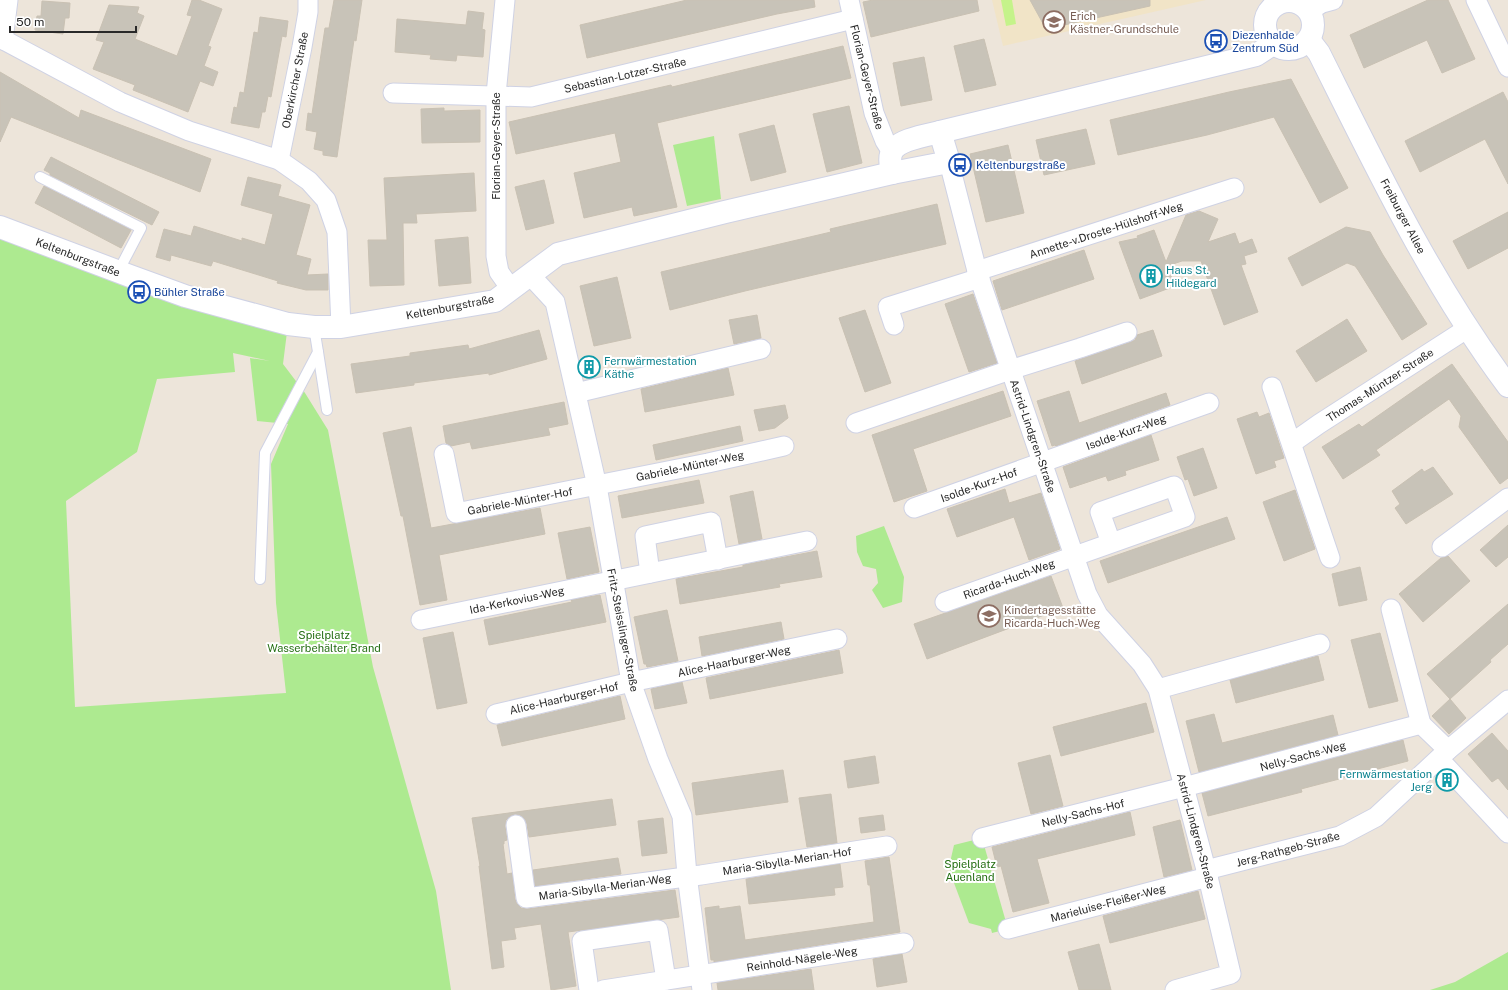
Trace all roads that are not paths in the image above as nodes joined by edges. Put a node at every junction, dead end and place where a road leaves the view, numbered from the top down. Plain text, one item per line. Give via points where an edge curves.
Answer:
1 (8, 0) edge
2 (308, 0) edge
3 (505, 0) edge
4 (849, 0) edge
5 (1333, 0) edge
6 (1476, 0) edge
7 (1274, 3) edge
8 (1309, 11) junction
9 (853, 19) junction
10 (2, 39) edge
11 (1309, 40) junction
12 (1273, 44) junction
13 (1508, 67) edge
14 (393, 93) dead end
15 (496, 95) junction
16 (940, 132) junction
17 (279, 160) junction
18 (892, 162) junction
19 (949, 162) junction
20 (40, 177) dead end
21 (1234, 188) dead end
22 (0, 227) edge
23 (118, 272) junction
24 (530, 275) junction
25 (978, 275) junction
26 (511, 289) junction
27 (894, 325) dead end
28 (314, 327) junction
29 (341, 327) junction
30 (1468, 328) junction
31 (1127, 332) dead end
32 (761, 349) dead end
33 (318, 352) junction
34 (1010, 370) junction
35 (1505, 377) edge
36 (1272, 387) dead end
37 (576, 393) junction
38 (1209, 403) dead end
39 (327, 410) dead end
40 (856, 423) dead end
41 (1292, 443) junction
42 (784, 446) dead end
43 (444, 454) dead end
44 (1043, 462) junction
45 (597, 486) junction
46 (1508, 498) edge
47 (914, 508) dead end
48 (807, 542) dead end
49 (1111, 543) dead end
50 (1442, 547) dead end
51 (1074, 556) junction
52 (1330, 558) dead end
53 (718, 560) junction
54 (650, 573) junction
55 (260, 579) dead end
56 (613, 580) junction
57 (945, 602) dead end
58 (1392, 609) dead end
59 (421, 620) dead end
60 (837, 639) dead end
61 (1320, 644) dead end
62 (631, 682) junction
63 (1158, 689) junction
64 (1508, 700) edge
65 (496, 714) dead end
66 (1421, 724) junction
67 (1443, 754) junction
68 (1184, 787) junction
69 (516, 825) dead end
70 (1508, 833) edge
71 (982, 838) dead end
72 (887, 846) dead end
73 (1207, 873) junction
74 (687, 875) junction
75 (1008, 929) dead end
76 (904, 943) dead end
77 (666, 980) junction
78 (701, 982) edge
79 (589, 990) edge
80 (603, 990) edge
81 (1175, 990) edge

1 - 10 street
2 - 17 street, Oberkircher Straße via 302,47
3 - 15 street, Florian-Geyer-Straße
4 - 9 street, Florian-Geyer-Straße
5 - 8 street
6 - 13 street
7 - 8 street via 1289,1
7 - 12 street via 1264,24 1268,38
8 - 11 street via 1313,20 1313,31
9 - 15 street, Sebastian-Lotzer-Straße via 531,97
9 - 18 street, Florian-Geyer-Straße via 874,113
10 - 17 street via 120,102 189,130
11 - 12 street via 1301,47 1291,50 1281,49
11 - 30 street, Freiburger Allee via 1319,53 1422,254
12 - 16 street, Keltenburgstraße via 1256,55
14 - 15 street, Sebastian-Lotzer-Straße
15 - 26 street, Florian-Geyer-Straße via 496,256 499,272
16 - 18 street, Keltenburgstraße via 900,145
16 - 19 street
17 - 29 street via 309,180 326,200 337,232
18 - 19 street, Keltenburgstraße
18 - 24 street, Keltenburgstraße via 725,212 558,254
19 - 25 street, Astrid-Lindgren-Straße
20 - 23 lane via 141,228
21 - 25 street, Annette-v.Droste-Hülshoff-Weg
22 - 23 street, Keltenburgstraße
23 - 28 street, Keltenburgstraße via 185,296 288,324
24 - 26 street, Keltenburgstraße
24 - 37 street, Fritz-Steisslinger-Straße via 555,302
25 - 27 street, Annette-v.Droste-Hülshoff-Weg via 888,307
25 - 34 street, Astrid-Lindgren-Straße
26 - 29 street, Keltenburgstraße via 495,301
28 - 29 street, Keltenburgstraße
28 - 33 lane
30 - 35 street, Freiburger Allee
30 - 41 street, Thomas-Müntzer-Straße
31 - 34 street
32 - 37 street
33 - 39 lane
33 - 55 lane via 265,453
34 - 40 street
34 - 44 street, Astrid-Lindgren-Straße
36 - 41 street
37 - 45 street, Fritz-Steisslinger-Straße
38 - 44 street, Isolde-Kurz-Weg
41 - 52 street
42 - 45 street, Gabriele-Münter-Weg
43 - 45 street, Gabriele-Münter-Hof via 456,513
44 - 47 street, Isolde-Kurz-Hof
44 - 51 street, Astrid-Lindgren-Straße
45 - 56 street, Fritz-Steisslinger-Straße
46 - 50 street
48 - 53 street, Ida-Kerkovius-Weg
49 - 51 street, Ricarda-Huch-Weg
51 - 57 street, Ricarda-Huch-Weg
51 - 63 street, Astrid-Lindgren-Straße via 1086,594 1098,615 1142,664
53 - 54 street, Ida-Kerkovius-Weg
53 - 54 street via 711,522 644,536
54 - 56 street, Ida-Kerkovius-Weg
56 - 59 street, Ida-Kerkovius-Weg
56 - 62 street, Fritz-Steisslinger-Straße
58 - 66 street
60 - 62 street, Alice-Haarburger-Weg
61 - 63 street
62 - 65 street, Alice-Haarburger-Hof
62 - 74 street, Fritz-Steisslinger-Straße via 658,759 682,816
63 - 68 street, Astrid-Lindgren-Straße
64 - 67 street, Jerg-Rathgeb-Straße
66 - 67 street
66 - 68 street, Nelly-Sachs-Weg
67 - 70 street
67 - 73 street, Jerg-Rathgeb-Straße via 1376,817 1340,836
68 - 71 street, Nelly-Sachs-Hof
68 - 73 street, Astrid-Lindgren-Straße
69 - 74 street, Maria-Sibylla-Merian-Weg via 526,898
72 - 74 street, Maria-Sibylla-Merian-Hof
73 - 75 street, Marieluise-Fleißer-Weg
73 - 81 street, Astrid-Lindgren-Straße via 1231,974
74 - 78 street, Fritz-Steisslinger-Straße
76 - 78 street, Reinhold-Nägele-Weg
77 - 78 street, Reinhold-Nägele-Weg
77 - 79 street via 658,930 582,941
77 - 80 street, Reinhold-Nägele-Weg

